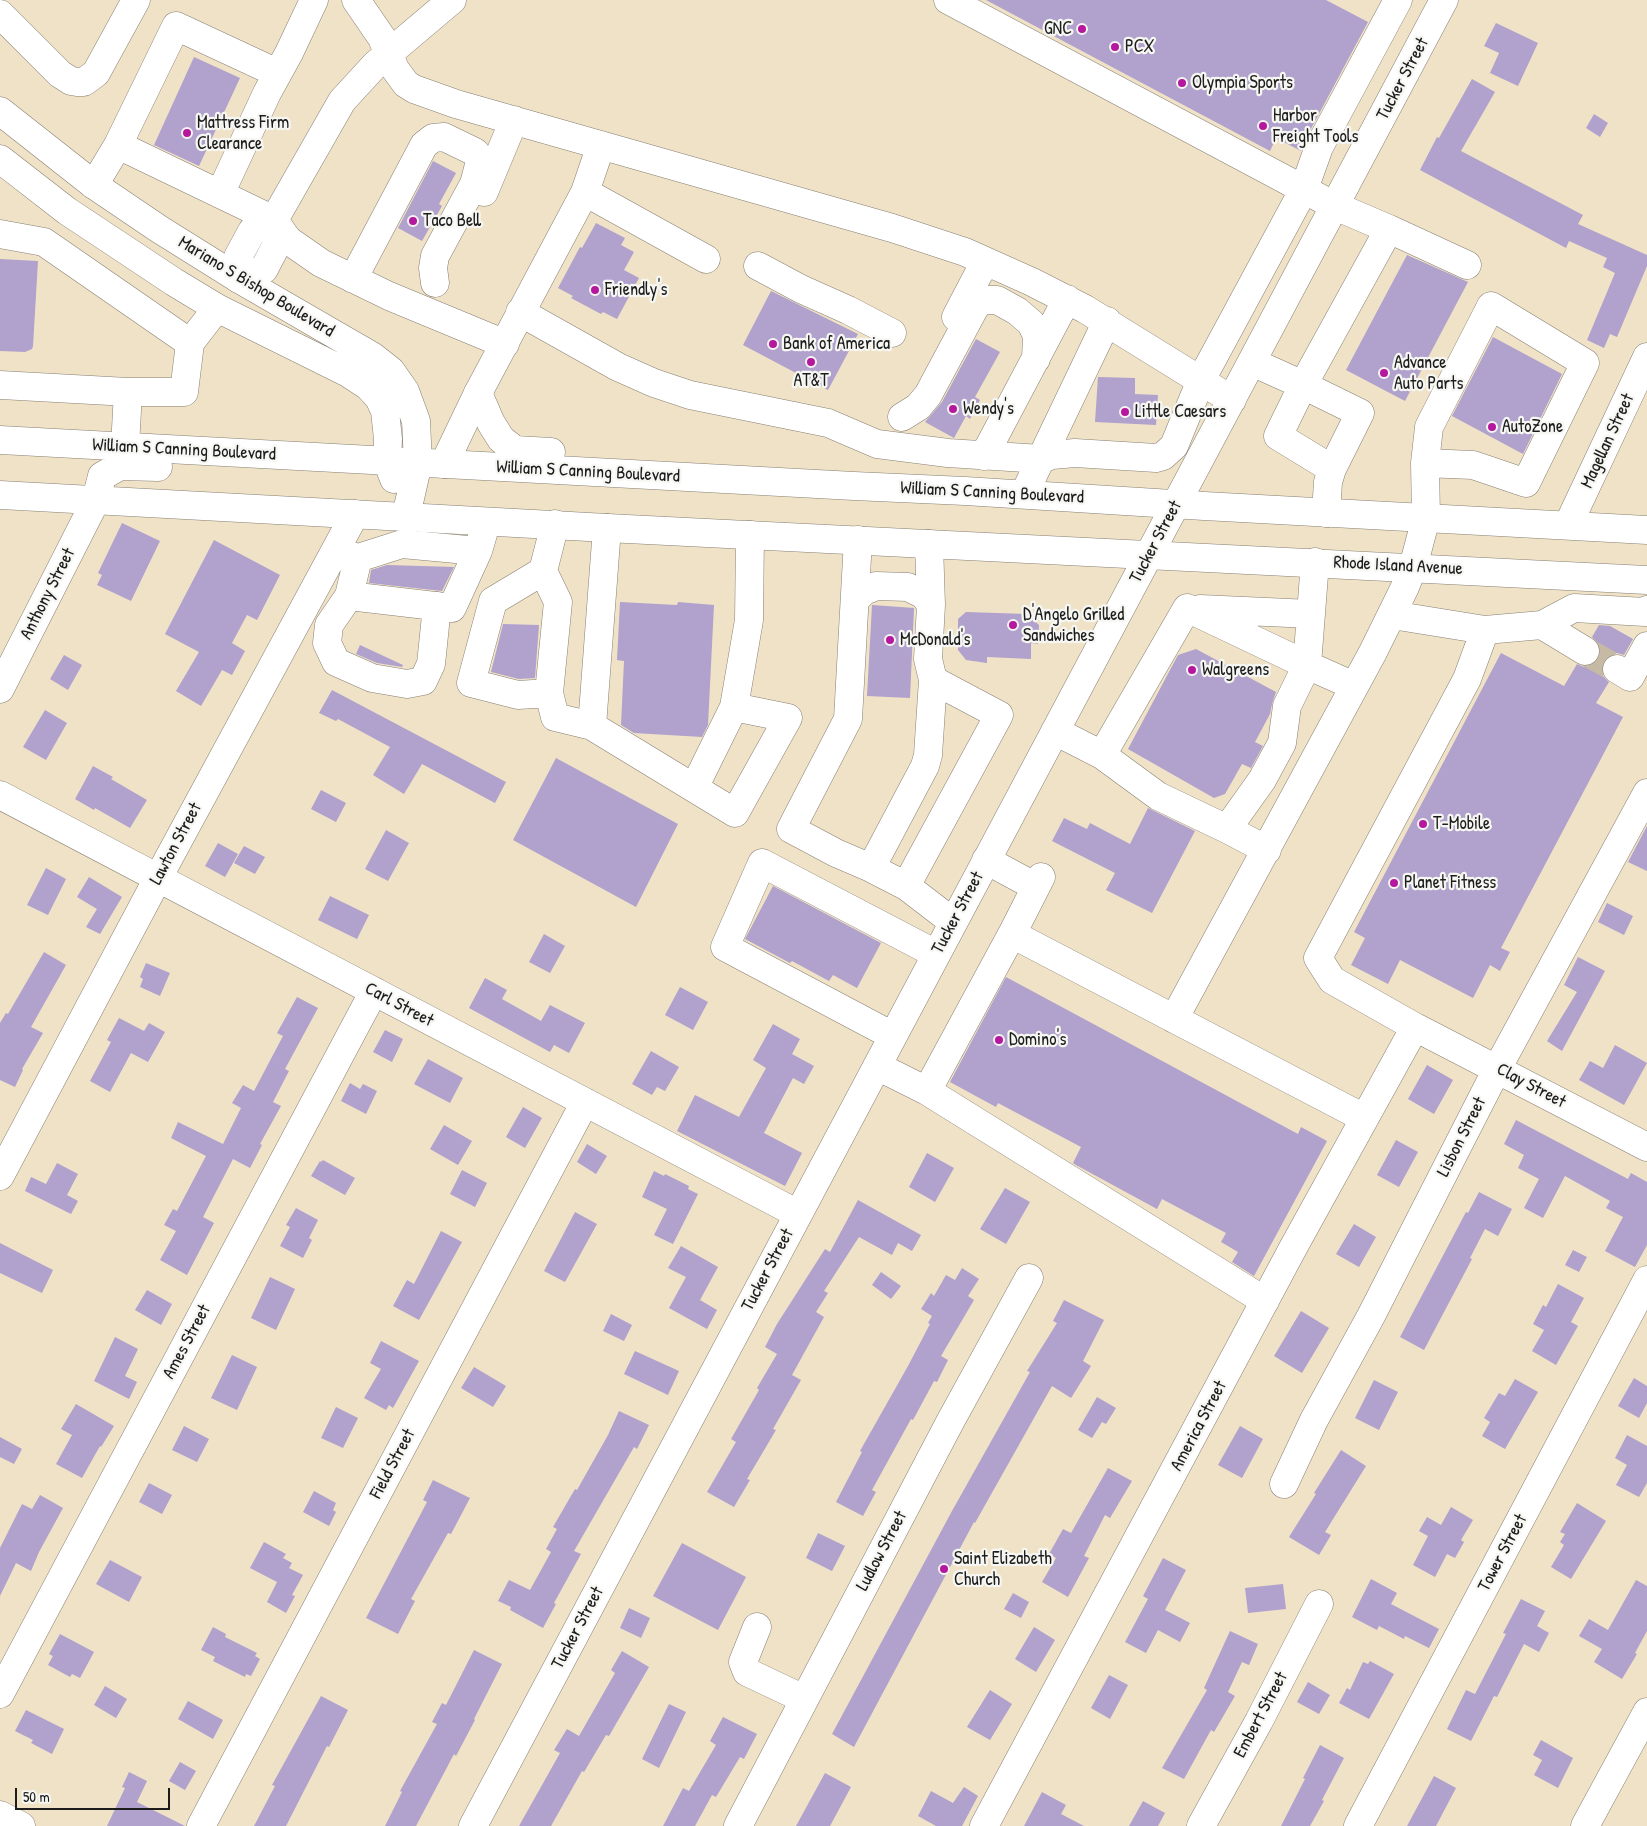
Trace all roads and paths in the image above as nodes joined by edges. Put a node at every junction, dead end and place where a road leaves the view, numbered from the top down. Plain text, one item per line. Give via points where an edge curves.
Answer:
1 (136, 0) edge
2 (314, 0) edge
3 (356, 0) edge
4 (452, 0) edge
5 (948, 0) edge
6 (1398, 0) edge
7 (1435, 2) edge
8 (0, 14) edge
9 (389, 53) junction
10 (278, 73) junction
11 (0, 111) edge
12 (514, 120) junction
13 (23, 130) junction
14 (118, 144) junction
15 (601, 145) junction
16 (0, 154) edge
17 (0, 159) edge
18 (94, 185) junction
19 (1304, 189) junction
20 (586, 192) junction
21 (220, 194) junction
22 (1336, 206) junction
23 (274, 220) junction
24 (1389, 229) junction
25 (0, 234) edge
26 (706, 259) dead end
27 (987, 262) junction
28 (1467, 265) dead end
29 (758, 266) dead end
30 (239, 279) junction
31 (353, 279) junction
32 (435, 283) junction
33 (1067, 299) junction
34 (217, 308) junction
35 (421, 310) junction
36 (520, 312) junction
37 (1107, 321) junction
38 (892, 333) dead end
39 (190, 343) junction
40 (505, 344) junction
41 (1647, 357) edge
42 (1036, 358) junction
43 (1252, 362) junction
44 (1201, 380) junction
45 (0, 385) edge
46 (1303, 385) junction
47 (128, 392) junction
48 (478, 392) junction
49 (1232, 400) junction
50 (902, 417) junction
51 (0, 440) edge
52 (887, 446) junction
53 (125, 447) junction
54 (224, 452) junction
55 (984, 456) junction
56 (1041, 459) junction
57 (387, 461) junction
58 (1425, 463) junction
59 (431, 464) junction
60 (1332, 469) junction
61 (637, 475) junction
62 (1024, 494) junction
63 (0, 495) edge
64 (96, 500) junction
65 (1176, 505) junction
66 (1326, 513) junction
67 (355, 514) junction
68 (406, 516) junction
69 (1426, 518) junction
70 (487, 521) junction
71 (555, 524) junction
72 (1568, 525) junction
73 (607, 528) junction
74 (1647, 530) edge
75 (750, 535) junction
76 (858, 540) junction
77 (402, 544) junction
78 (929, 544) junction
79 (478, 551) junction
80 (1149, 554) junction
81 (346, 555) junction
82 (1315, 562) junction
83 (1413, 567) junction
84 (543, 571) junction
85 (1647, 580) edge
86 (349, 596) junction
87 (855, 600) junction
88 (930, 605) junction
89 (437, 606) junction
90 (1187, 608) junction
91 (1646, 613) edge
92 (1311, 614) junction
93 (1392, 615) junction
94 (1542, 625) junction
95 (1485, 630) junction
96 (1647, 646) edge
97 (1584, 651) tunnel mouth
98 (1307, 665) junction
99 (1617, 668) tunnel mouth
100 (933, 680) junction
101 (1354, 686) junction
102 (0, 689) edge
103 (549, 693) junction
104 (734, 707) junction
105 (592, 726) junction
106 (1055, 730) junction
107 (1102, 755) junction
108 (694, 788) junction
109 (1647, 793) edge
110 (0, 795) edge
111 (1227, 829) junction
112 (1267, 850) junction
113 (986, 860) junction
114 (871, 868) junction
115 (158, 878) junction
116 (906, 886) junction
117 (954, 922) junction
118 (1012, 934) junction
119 (936, 954) junction
120 (374, 991) junction
121 (1174, 1019) junction
122 (1415, 1027) junction
123 (893, 1036) junction
124 (877, 1066) junction
125 (1497, 1068) junction
126 (927, 1091) junction
127 (585, 1102) junction
128 (1364, 1118) junction
129 (1647, 1147) edge
130 (0, 1176) edge
131 (798, 1214) junction
132 (1029, 1278) dead end
133 (1647, 1280) edge
134 (1265, 1301) junction
135 (1284, 1484) dead end
136 (1319, 1604) dead end
137 (757, 1626) dead end
138 (0, 1694) edge
139 (804, 1698) junction
140 (1647, 1712) edge
141 (0, 1815) edge
142 (21, 1826) edge
143 (201, 1826) edge
144 (473, 1826) edge
145 (738, 1826) edge
146 (984, 1826) edge
147 (1200, 1826) edge
148 (1358, 1826) edge
149 (1585, 1826) edge

1 - 8 street via 96,73 84,82 71,81 60,74
2 - 10 street
3 - 9 street
4 - 9 street
5 - 19 street
6 - 19 street via 1319,147
7 - 22 street, Tucker Street
9 - 12 street via 394,69 414,89
9 - 23 street via 342,101
10 - 14 street via 176,26
10 - 21 street
11 - 13 street, Mariano S Bishop Boulevard
12 - 15 street
12 - 32 street via 484,192
13 - 16 street
13 - 18 street, Mariano S Bishop Boulevard
14 - 18 street
14 - 21 street
15 - 20 street
15 - 27 street via 892,228
17 - 34 street, Mariano S Bishop Boulevard via 102,236
18 - 30 street, Mariano S Bishop Boulevard
19 - 22 street
19 - 44 street
20 - 26 street
20 - 36 street
21 - 23 street
22 - 24 street
22 - 43 street, Tucker Street
23 - 30 street via 277,244 264,269
23 - 31 street via 298,248
24 - 28 street
24 - 46 street
25 - 39 street via 44,242
27 - 33 street
27 - 50 street
29 - 38 street
30 - 34 street
30 - 59 street, Mariano S Bishop Boulevard via 372,356 391,371 405,391
31 - 32 street via 424,145 433,138 444,137 475,152 479,165 474,184 435,256
31 - 35 street
32 - 35 street
33 - 37 street
33 - 42 street
34 - 39 street
34 - 57 street, Mariano S Bishop Boulevard via 368,386 385,411
35 - 40 street
36 - 40 street
36 - 52 street via 618,367 654,383 706,399 828,423 864,440
37 - 44 street
37 - 56 street
39 - 47 street via 184,392
40 - 48 street
41 - 72 street, Magellan Street
42 - 50 street via 1037,336 1032,322 997,300 984,300 974,309 928,395 918,408
42 - 55 street
43 - 46 street
43 - 49 street, Tucker Street
44 - 49 street
44 - 56 street via 1178,440 1163,456 1075,453
45 - 47 street
46 - 60 street via 1278,436
46 - 60 street via 1360,413
47 - 53 street
48 - 59 street
48 - 61 street via 501,439 515,450 570,453
49 - 65 street, Tucker Street
50 - 52 street
51 - 53 street, William S Canning Boulevard
52 - 55 street
53 - 54 street, William S Canning Boulevard
54 - 57 street, William S Canning Boulevard
54 - 64 street, Anthony Street via 178,467 120,466 102,476
55 - 56 street
56 - 62 street
57 - 59 street, William S Canning Boulevard
57 - 68 street
58 - 58 street via 1473,465 1526,484 1586,363 1491,306 1429,427
58 - 69 street
59 - 61 street, William S Canning Boulevard
59 - 68 street, Mariano S Bishop Boulevard
60 - 66 street
61 - 62 street, William S Canning Boulevard
62 - 65 street, William S Canning Boulevard
63 - 64 street
64 - 67 street
64 - 102 street, Anthony Street
65 - 66 street
65 - 80 street, Tucker Street
66 - 69 street
67 - 68 street
67 - 81 street, Lawton Street
68 - 70 street
68 - 77 street, Mariano S Bishop Boulevard
69 - 72 street
69 - 83 street
70 - 71 street
70 - 79 street
71 - 73 street
71 - 84 street
72 - 74 street
73 - 75 street
73 - 105 street
75 - 76 street
75 - 104 street via 749,620
76 - 78 street
76 - 87 street
77 - 79 street
77 - 81 street
78 - 80 street
78 - 88 street
79 - 89 street via 452,608
80 - 82 street, Rhode Island Avenue
80 - 106 street, Tucker Street
81 - 86 street
81 - 115 street, Lawton Street
82 - 83 street, Rhode Island Avenue
82 - 92 street
83 - 85 street, Rhode Island Avenue
83 - 93 street
84 - 103 street via 558,602
84 - 103 street via 493,601 471,684 518,695
86 - 89 street
86 - 89 street via 329,625 327,643 336,662 372,678 407,684 423,681 431,664
87 - 88 street via 876,586 908,587 924,594
87 - 114 street via 848,719 791,829
88 - 100 street via 928,659
90 - 92 street
90 - 98 street
90 - 107 street
91 - 94 street via 1574,608
92 - 98 street
93 - 95 street
93 - 101 street
94 - 95 street
94 - 97 street
95 - 122 street, Clay Street via 1467,679 1318,958 1332,980
96 - 99 street via 1630,677
98 - 101 street
98 - 111 street via 1287,706 1282,743 1262,780
100 - 114 street via 925,766
100 - 116 street via 999,715
101 - 112 street
103 - 105 street via 554,716
104 - 108 street
104 - 108 street via 788,718 735,813
105 - 108 street
106 - 107 street
106 - 113 street, Tucker Street
107 - 111 street via 1158,796
109 - 125 street, Lisbon Street
110 - 115 street, Carl Street
111 - 112 street
112 - 121 street
113 - 117 street, Tucker Street
113 - 118 street via 1038,882
114 - 116 street
115 - 120 street, Carl Street
115 - 130 street, Lawton Street
116 - 117 street
117 - 119 street, Tucker Street
118 - 121 street
118 - 126 street
119 - 123 street, Tucker Street
119 - 123 street via 762,863 725,947
120 - 127 street, Carl Street
120 - 138 street, Ames Street
121 - 128 street
122 - 125 street, Clay Street
122 - 128 street, America Street
123 - 124 street, Tucker Street
124 - 126 street
124 - 131 street, Tucker Street
125 - 129 street, Clay Street
125 - 135 street, Lisbon Street
126 - 134 street
127 - 131 street, Carl Street
127 - 143 street, Field Street
128 - 134 street, America Street
131 - 144 street, Tucker Street
132 - 139 street, Ludlow Street
133 - 148 street, Tower Street
134 - 146 street, America Street
136 - 147 street, Embert Street
137 - 139 street via 742,1662 747,1672
139 - 145 street, Ludlow Street
140 - 149 street
141 - 142 street

